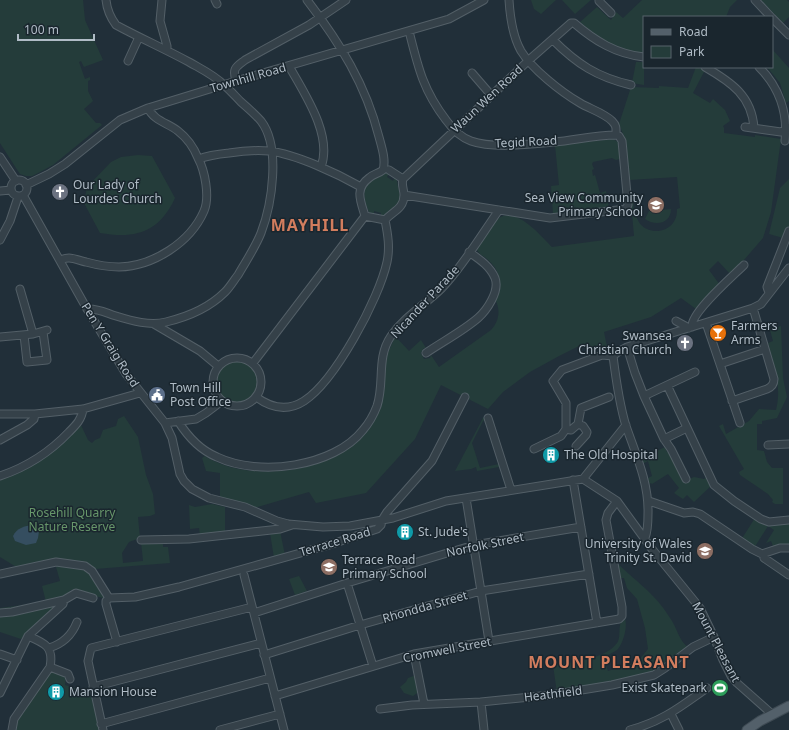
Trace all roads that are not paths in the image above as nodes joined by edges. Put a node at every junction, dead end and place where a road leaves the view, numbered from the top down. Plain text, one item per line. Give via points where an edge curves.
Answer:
1 (106, 0) edge
2 (162, 0) edge
3 (307, 0) edge
4 (346, 0) edge
5 (484, 0) edge
6 (509, 0) edge
7 (599, 0) edge
8 (755, 0) edge
9 (611, 13) dead end
10 (771, 16) edge
11 (320, 17) junction
12 (773, 18) edge
13 (409, 32) junction
14 (789, 35) edge
15 (139, 37) junction
16 (553, 40) junction
17 (167, 50) junction
18 (341, 51) junction
19 (643, 57) edge
20 (529, 60) junction
21 (128, 61) dead end
22 (289, 66) junction
23 (707, 68) edge
24 (760, 68) edge
25 (472, 73) dead end
26 (236, 81) junction
27 (224, 84) junction
28 (631, 85) dead end
29 (491, 95) junction
30 (148, 108) junction
31 (745, 127) dead end
32 (754, 128) junction
33 (788, 129) edge
34 (454, 130) junction
35 (616, 135) junction
36 (785, 141) dead end
37 (271, 151) junction
38 (0, 157) edge
39 (199, 159) junction
40 (320, 167) junction
41 (386, 170) junction
42 (403, 179) junction
43 (16, 181) junction
44 (26, 186) junction
45 (361, 187) junction
46 (11, 190) junction
47 (0, 191) edge
48 (404, 195) junction
49 (21, 196) junction
50 (500, 210) junction
51 (365, 216) junction
52 (385, 220) junction
53 (789, 231) edge
54 (0, 240) edge
55 (469, 252) junction
56 (60, 260) junction
57 (744, 265) dead end
58 (789, 268) edge
59 (20, 289) dead end
60 (769, 293) junction
61 (753, 308) junction
62 (87, 309) junction
63 (676, 321) dead end
64 (706, 322) junction
65 (154, 324) junction
66 (691, 327) junction
67 (34, 334) junction
68 (24, 335) junction
69 (0, 337) edge
70 (627, 347) junction
71 (765, 349) junction
72 (426, 353) dead end
73 (613, 356) junction
74 (252, 363) junction
75 (720, 364) junction
76 (218, 366) junction
77 (695, 372) dead end
78 (667, 385) junction
79 (140, 393) junction
80 (644, 396) junction
81 (256, 397) junction
82 (465, 397) dead end
83 (609, 397) dead end
84 (222, 401) junction
85 (732, 401) junction
86 (83, 409) junction
87 (0, 414) edge
88 (35, 414) junction
89 (488, 418) dead end
90 (178, 421) junction
91 (165, 423) junction
92 (740, 423) dead end
93 (578, 424) junction
94 (626, 425) junction
95 (687, 428) junction
96 (566, 429) junction
97 (664, 439) junction
98 (0, 440) edge
99 (789, 444) edge
100 (768, 445) dead end
101 (576, 446) dead end
102 (534, 448) dead end
103 (0, 476) edge
104 (583, 479) junction
105 (686, 479) dead end
106 (573, 480) junction
107 (511, 490) junction
108 (466, 498) junction
109 (617, 501) junction
110 (649, 501) junction
111 (382, 520) junction
112 (789, 520) edge
113 (294, 525) junction
114 (581, 527) junction
115 (645, 538) junction
116 (141, 540) dead end
117 (474, 545) junction
118 (786, 548) edge
119 (764, 558) dead end
120 (0, 574) edge
121 (589, 574) junction
122 (244, 575) dead end
123 (789, 575) edge
124 (347, 583) junction
125 (481, 591) junction
126 (93, 598) dead end
127 (64, 600) junction
128 (108, 600) junction
129 (253, 610) junction
130 (0, 613) edge
131 (598, 623) junction
132 (360, 625) junction
133 (78, 627) dead end
134 (28, 636) junction
135 (714, 637) junction
136 (489, 641) junction
137 (118, 642) junction
138 (261, 643) junction
139 (50, 648) junction
140 (0, 654) edge
141 (414, 654) junction
142 (264, 655) junction
143 (17, 660) junction
144 (50, 666) junction
145 (373, 666) junction
146 (270, 678) junction
147 (70, 679) dead end
148 (93, 687) junction
149 (707, 688) dead end
150 (0, 693) edge
151 (275, 696) junction
152 (481, 702) junction
153 (424, 704) junction
154 (789, 706) edge
155 (380, 709) dead end
156 (280, 714) junction
157 (671, 714) junction
158 (772, 714) junction
159 (102, 727) edge
160 (12, 730) edge
161 (220, 730) edge
162 (284, 730) edge
163 (484, 730) edge
164 (630, 730) edge
165 (679, 730) edge
166 (747, 730) edge

1 - 15 street via 111,19 116,25
2 - 17 street via 160,21
3 - 11 street
4 - 11 street
5 - 13 street, Townhill Road via 449,19
6 - 20 street via 516,37 521,50
7 - 9 street
8 - 10 street
11 - 18 street
11 - 26 street via 245,60 236,67
12 - 14 street
13 - 18 street, Townhill Road
13 - 34 street, Tegid Road via 426,89
15 - 17 street
15 - 21 street
16 - 19 street, Waun Wen Road via 574,23 604,45
16 - 20 street, Waun Wen Road
16 - 28 street via 568,56 587,69
17 - 27 street
18 - 22 street, Townhill Road
18 - 41 street via 362,86 370,106
20 - 29 street, Waun Wen Road
20 - 35 street via 544,77 562,91 613,122 617,127
22 - 26 street, Townhill Road
22 - 40 street via 320,129 324,154
23 - 32 street via 733,85 742,95 751,108
24 - 33 street via 775,88
25 - 29 street
26 - 27 street, Townhill Road
27 - 30 street, Townhill Road
27 - 37 street via 261,122 267,133
29 - 34 street, Waun Wen Road
30 - 39 street via 154,117 186,138
30 - 44 street, Townhill Road via 120,120 65,164
31 - 32 street
32 - 33 street via 781,132
33 - 36 street
34 - 35 street, Tegid Road via 473,142 497,145
34 - 42 street, Waun Wen Road
35 - 50 street via 622,141 628,205 626,209 556,218
37 - 39 street via 234,152
37 - 40 street
37 - 65 street via 271,191 266,218 255,246 226,292 191,314
38 - 43 street
39 - 56 street via 206,182 205,211 186,237 170,250 132,266 108,267 69,258
40 - 45 street
41 - 42 street
41 - 45 street via 368,178
42 - 48 street
43 - 44 street via 22,181
43 - 46 street
44 - 49 street via 26,191
45 - 51 street via 360,201
46 - 47 street
46 - 49 street via 13,194
48 - 50 street
48 - 52 street via 400,209
49 - 54 street
49 - 56 street, Pen Y Graig Road
50 - 55 street, Nicander Parade
51 - 52 street
51 - 74 street
52 - 81 street via 389,247 378,291 362,323 330,374 313,394 292,407 274,407
53 - 60 street via 767,287
55 - 72 street via 488,266 495,279 495,292 478,318
55 - 90 street, Nicander Parade via 442,288 391,336 383,355 377,406 364,429 346,446 329,456 297,464 262,466 227,462 192,441
56 - 62 street, Pen Y Graig Road
57 - 66 street via 697,312
58 - 60 street
59 - 67 street
60 - 61 street via 761,304
61 - 64 street
61 - 71 street
62 - 65 street via 97,309
62 - 79 street, Pen Y Graig Road
63 - 66 street
64 - 66 street
64 - 75 street
65 - 76 street via 200,351
66 - 70 street
67 - 68 street
67 - 68 street via 45,331 47,360 27,362
68 - 69 street
70 - 73 street
70 - 80 street
71 - 75 street
71 - 85 street via 774,382 772,387
73 - 94 street via 618,397
73 - 96 street via 602,355 562,370 553,381 566,403
74 - 76 street via 244,358 235,357
74 - 81 street via 261,376 260,390
75 - 85 street
76 - 84 street via 213,374 212,383 215,394
77 - 78 street
78 - 80 street
78 - 95 street
79 - 86 street
79 - 91 street, Pen Y Graig Road
80 - 97 street
81 - 84 street via 246,405 239,406
82 - 111 street via 432,461
83 - 93 street via 581,408
84 - 90 street via 196,419
85 - 92 street
86 - 88 street
86 - 103 street via 78,422 58,444 25,466
87 - 88 street
88 - 98 street via 27,425
89 - 107 street
90 - 91 street
91 - 113 street, Pen Y Graig Road via 172,438 180,474 192,489 209,498 245,507 280,522
93 - 96 street via 572,430
93 - 101 street via 587,432
94 - 104 street
94 - 110 street via 645,480
95 - 97 street
95 - 112 street via 714,485 762,519 769,522
96 - 102 street via 561,436
97 - 105 street via 672,449
99 - 100 street
104 - 106 street, Terrace Road
104 - 109 street, Mount Pleasant
106 - 107 street, Terrace Road
106 - 114 street
107 - 108 street, Terrace Road
108 - 111 street, Terrace Road via 446,501
108 - 117 street
109 - 115 street, Mount Pleasant
109 - 131 street, Cromwell Street via 606,520 622,616 619,619
110 - 115 street via 648,530
110 - 118 street via 684,514 700,514 762,554
111 - 113 street, Pen Y Graig Road via 350,526
111 - 128 street, Terrace Road via 376,529 328,546 179,587
113 - 116 street via 280,529 189,539
114 - 117 street, Norfolk Street
114 - 121 street
115 - 135 street, Mount Pleasant via 696,604
117 - 124 street, Norfolk Street
117 - 125 street
119 - 123 street
120 - 128 street via 56,562 85,566 92,571
121 - 125 street, Rhondda Street
121 - 131 street
122 - 129 street
124 - 129 street, Norfolk Street
124 - 132 street
125 - 132 street, Rhondda Street
125 - 136 street
126 - 127 street via 76,594
127 - 130 street
127 - 134 street via 63,604
128 - 137 street via 106,604
129 - 137 street, Norfolk Street
129 - 138 street
131 - 136 street, Cromwell Street
132 - 142 street, Rhondda Street
132 - 145 street
133 - 139 street via 60,645
134 - 139 street
134 - 143 street
135 - 152 street, Heathfield via 693,647 654,675 640,679 558,694
135 - 158 street, Mount Pleasant via 723,660 737,683
136 - 141 street, Cromwell Street
137 - 148 street, Norfolk Street via 91,648 88,661
138 - 142 street
138 - 148 street
139 - 144 street
140 - 143 street
141 - 145 street, Cromwell Street
141 - 153 street
142 - 146 street
143 - 150 street
144 - 147 street via 68,674
144 - 160 street via 14,719
145 - 151 street, Cromwell Street
146 - 151 street
146 - 159 street
148 - 159 street
149 - 157 street
151 - 156 street
152 - 153 street, Heathfield
152 - 163 street
153 - 155 street, Heathfield
154 - 158 main road
156 - 161 street
156 - 162 street
157 - 164 street
157 - 165 street
158 - 166 main road

